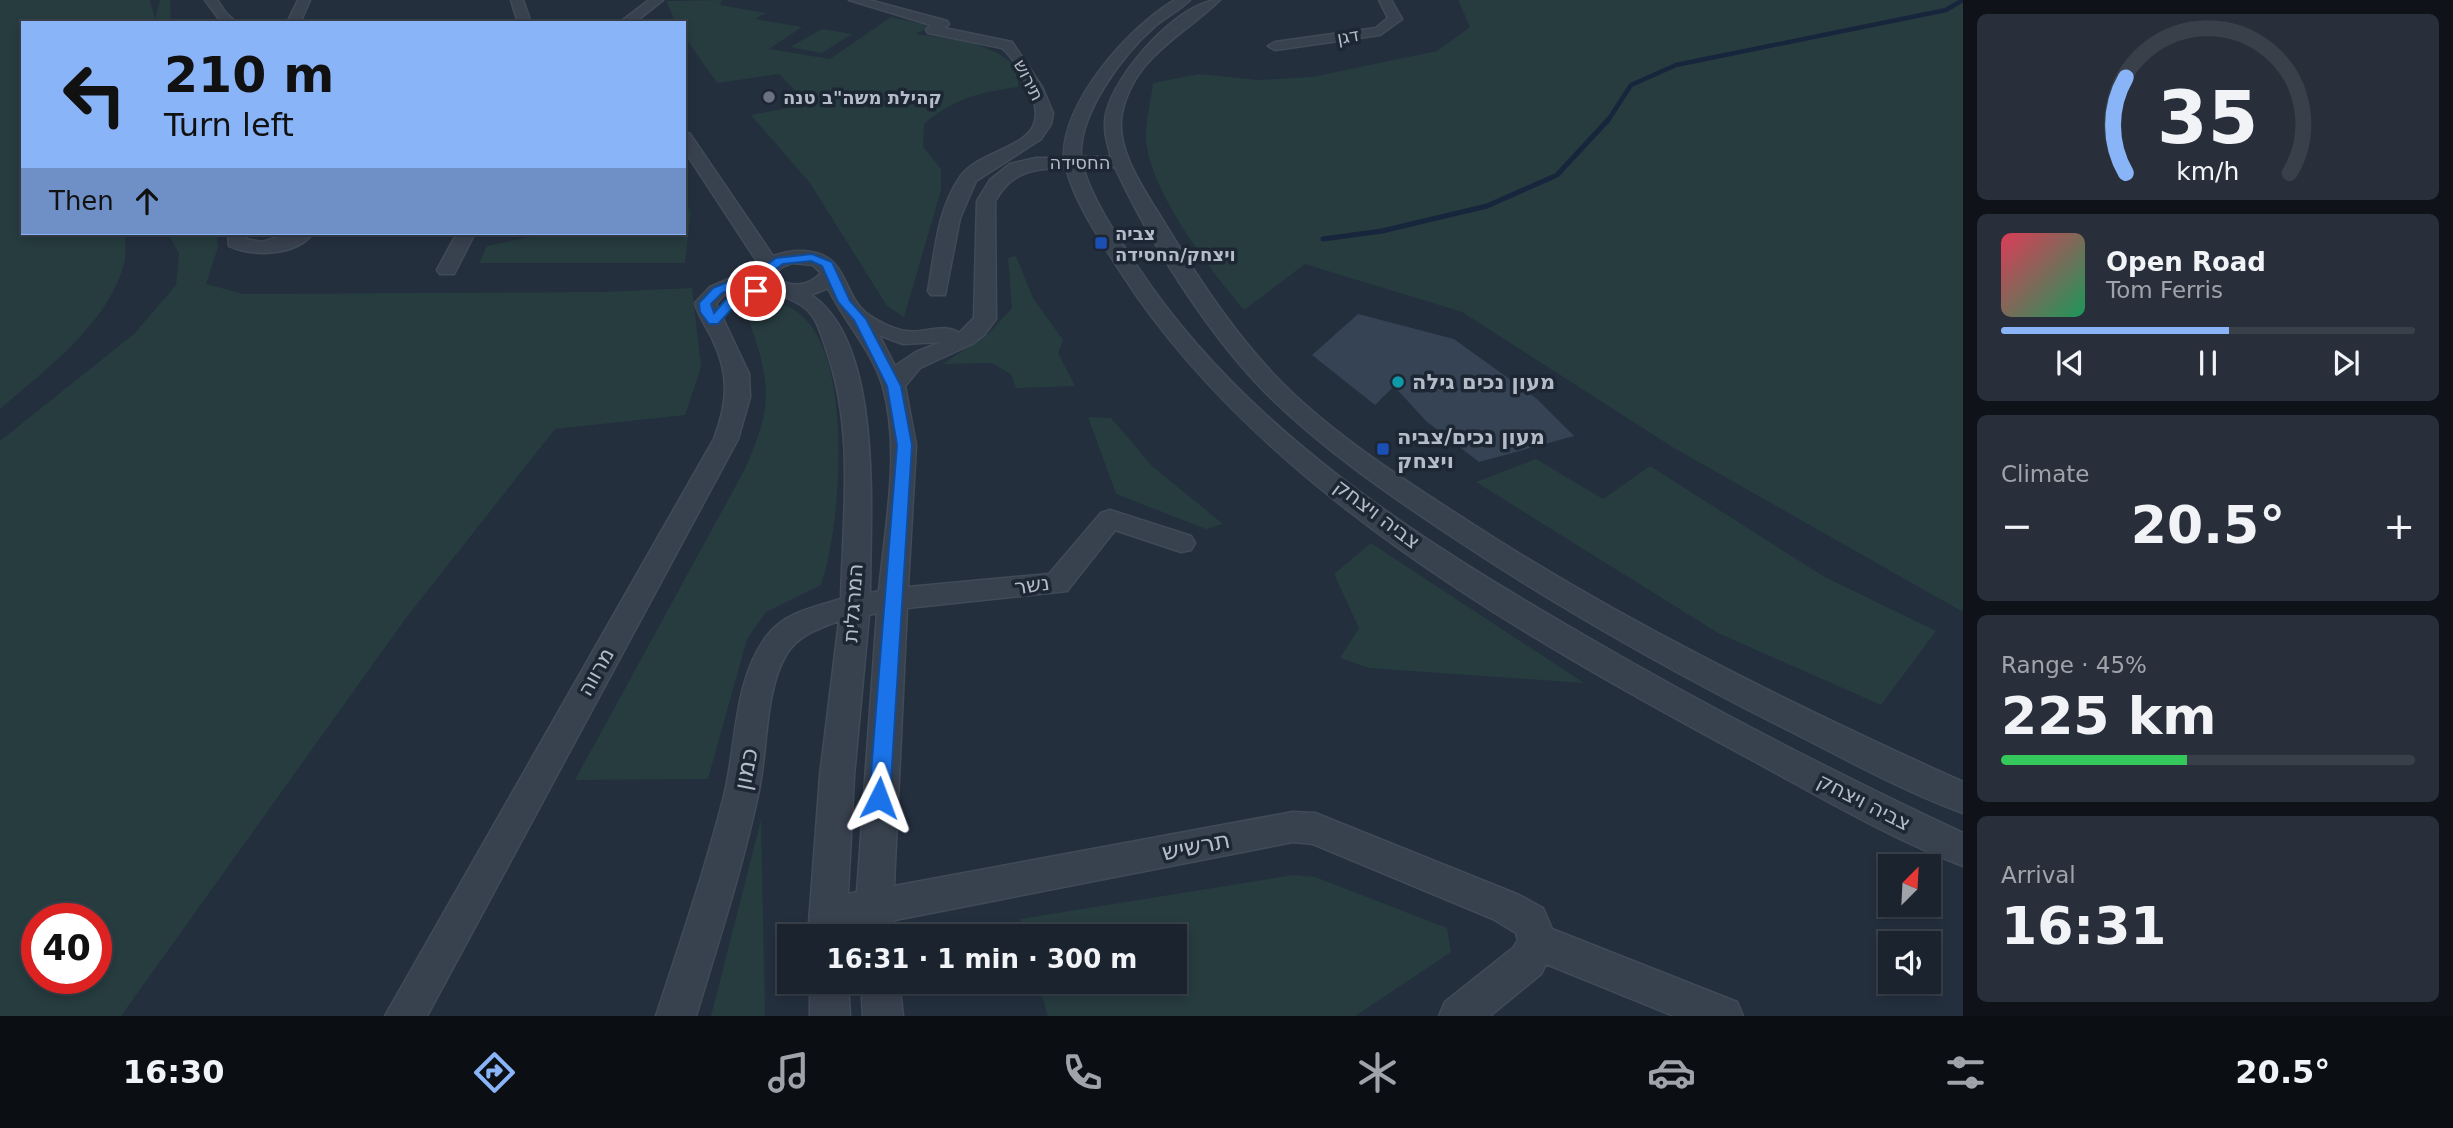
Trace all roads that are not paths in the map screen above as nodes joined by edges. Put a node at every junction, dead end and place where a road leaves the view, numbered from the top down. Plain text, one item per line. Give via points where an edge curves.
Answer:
1 (211, 0) edge
2 (304, 0) edge
3 (517, 0) edge
4 (657, 0) edge
5 (855, 0) edge
6 (1184, 0) edge
7 (1214, 0) edge
8 (1385, 0) edge
9 (620, 20) edge
10 (228, 21) edge
11 (294, 21) edge
12 (524, 21) edge
13 (1275, 46) dead end
14 (686, 140) edge
15 (1123, 162) junction
16 (1074, 163) junction
17 (1005, 176) joint
18 (954, 210) junction
19 (986, 211) junction
20 (748, 229) junction
21 (237, 235) edge
22 (300, 235) edge
23 (465, 235) edge
24 (812, 258) junction
25 (768, 268) junction
26 (447, 270) dead end
27 (830, 275) junction
28 (786, 290) junction
29 (938, 291) dead end
30 (986, 306) junction
31 (860, 319) junction
32 (714, 321) junction
33 (894, 386) junction
34 (1181, 542) dead end
35 (893, 601) junction
36 (855, 607) junction
37 (1963, 798) edge
38 (1963, 850) edge
39 (876, 921) edge
40 (827, 924) edge
41 (847, 924) edge
42 (1538, 942) junction
43 (830, 994) edge
44 (881, 994) edge
45 (405, 1016) edge
46 (676, 1016) edge
47 (831, 1016) edge
48 (883, 1016) edge
49 (1459, 1016) edge
50 (1723, 1016) edge

1 - 10 street
2 - 11 street
3 - 12 street
4 - 9 street
5 - 18 street, תירוש via 942,24 933,30 1007,45 1041,99 1045,118 1036,137 970,175
6 - 16 street via 1147,25 1115,60 1079,120 1073,137
7 - 15 street, צביה ויצחק via 1170,30 1128,85 1113,121
8 - 13 street, דגן via 1395,19 1380,31
14 - 20 street
15 - 16 street, החסידה
15 - 37 street, צביה ויצחק via 1190,280 1257,369 1279,393 1390,482 1473,540 1594,613 1819,732
16 - 17 street, החסידה
16 - 38 street, צביה ויצחק via 1124,264 1180,343 1262,424 1389,525 1528,617 1686,709 1870,807
17 - 19 street, החסידה via 990,191
18 - 19 street
18 - 29 street, תירוש
19 - 30 street, החסידה
20 - 24 street
20 - 25 street
21 - 22 street via 236,242 253,247 280,244
23 - 26 street
24 - 25 street via 790,258
24 - 27 street, המרגלית via 827,264
25 - 28 street, המרגלית via 764,276 768,282
25 - 32 street, מרווה via 718,291 705,303
27 - 28 street via 821,284
27 - 31 street, המרגלית
28 - 32 street via 767,288 734,299
28 - 36 street, המרגלית via 819,309 851,387 859,471
30 - 31 street via 967,328 935,339 903,338
30 - 33 street, החסידה via 985,319 971,336 914,361 897,376
31 - 33 street, המרגלית
32 - 45 street, מרווה via 729,349 741,393 726,439
33 - 35 street, המרגלית via 904,445
34 - 35 street, נשר via 1110,519 1057,584
35 - 36 street, כמון
35 - 39 street, המרגלית via 880,775
36 - 40 street, המרגלית via 836,776
36 - 46 street, כמון via 812,618 775,644 763,673 726,852
39 - 41 street, תרשיש
39 - 42 street, תרשיש via 1293,827 1315,829 1506,907 1530,921
42 - 49 street via 1527,961
42 - 50 street
43 - 47 street
44 - 48 street

